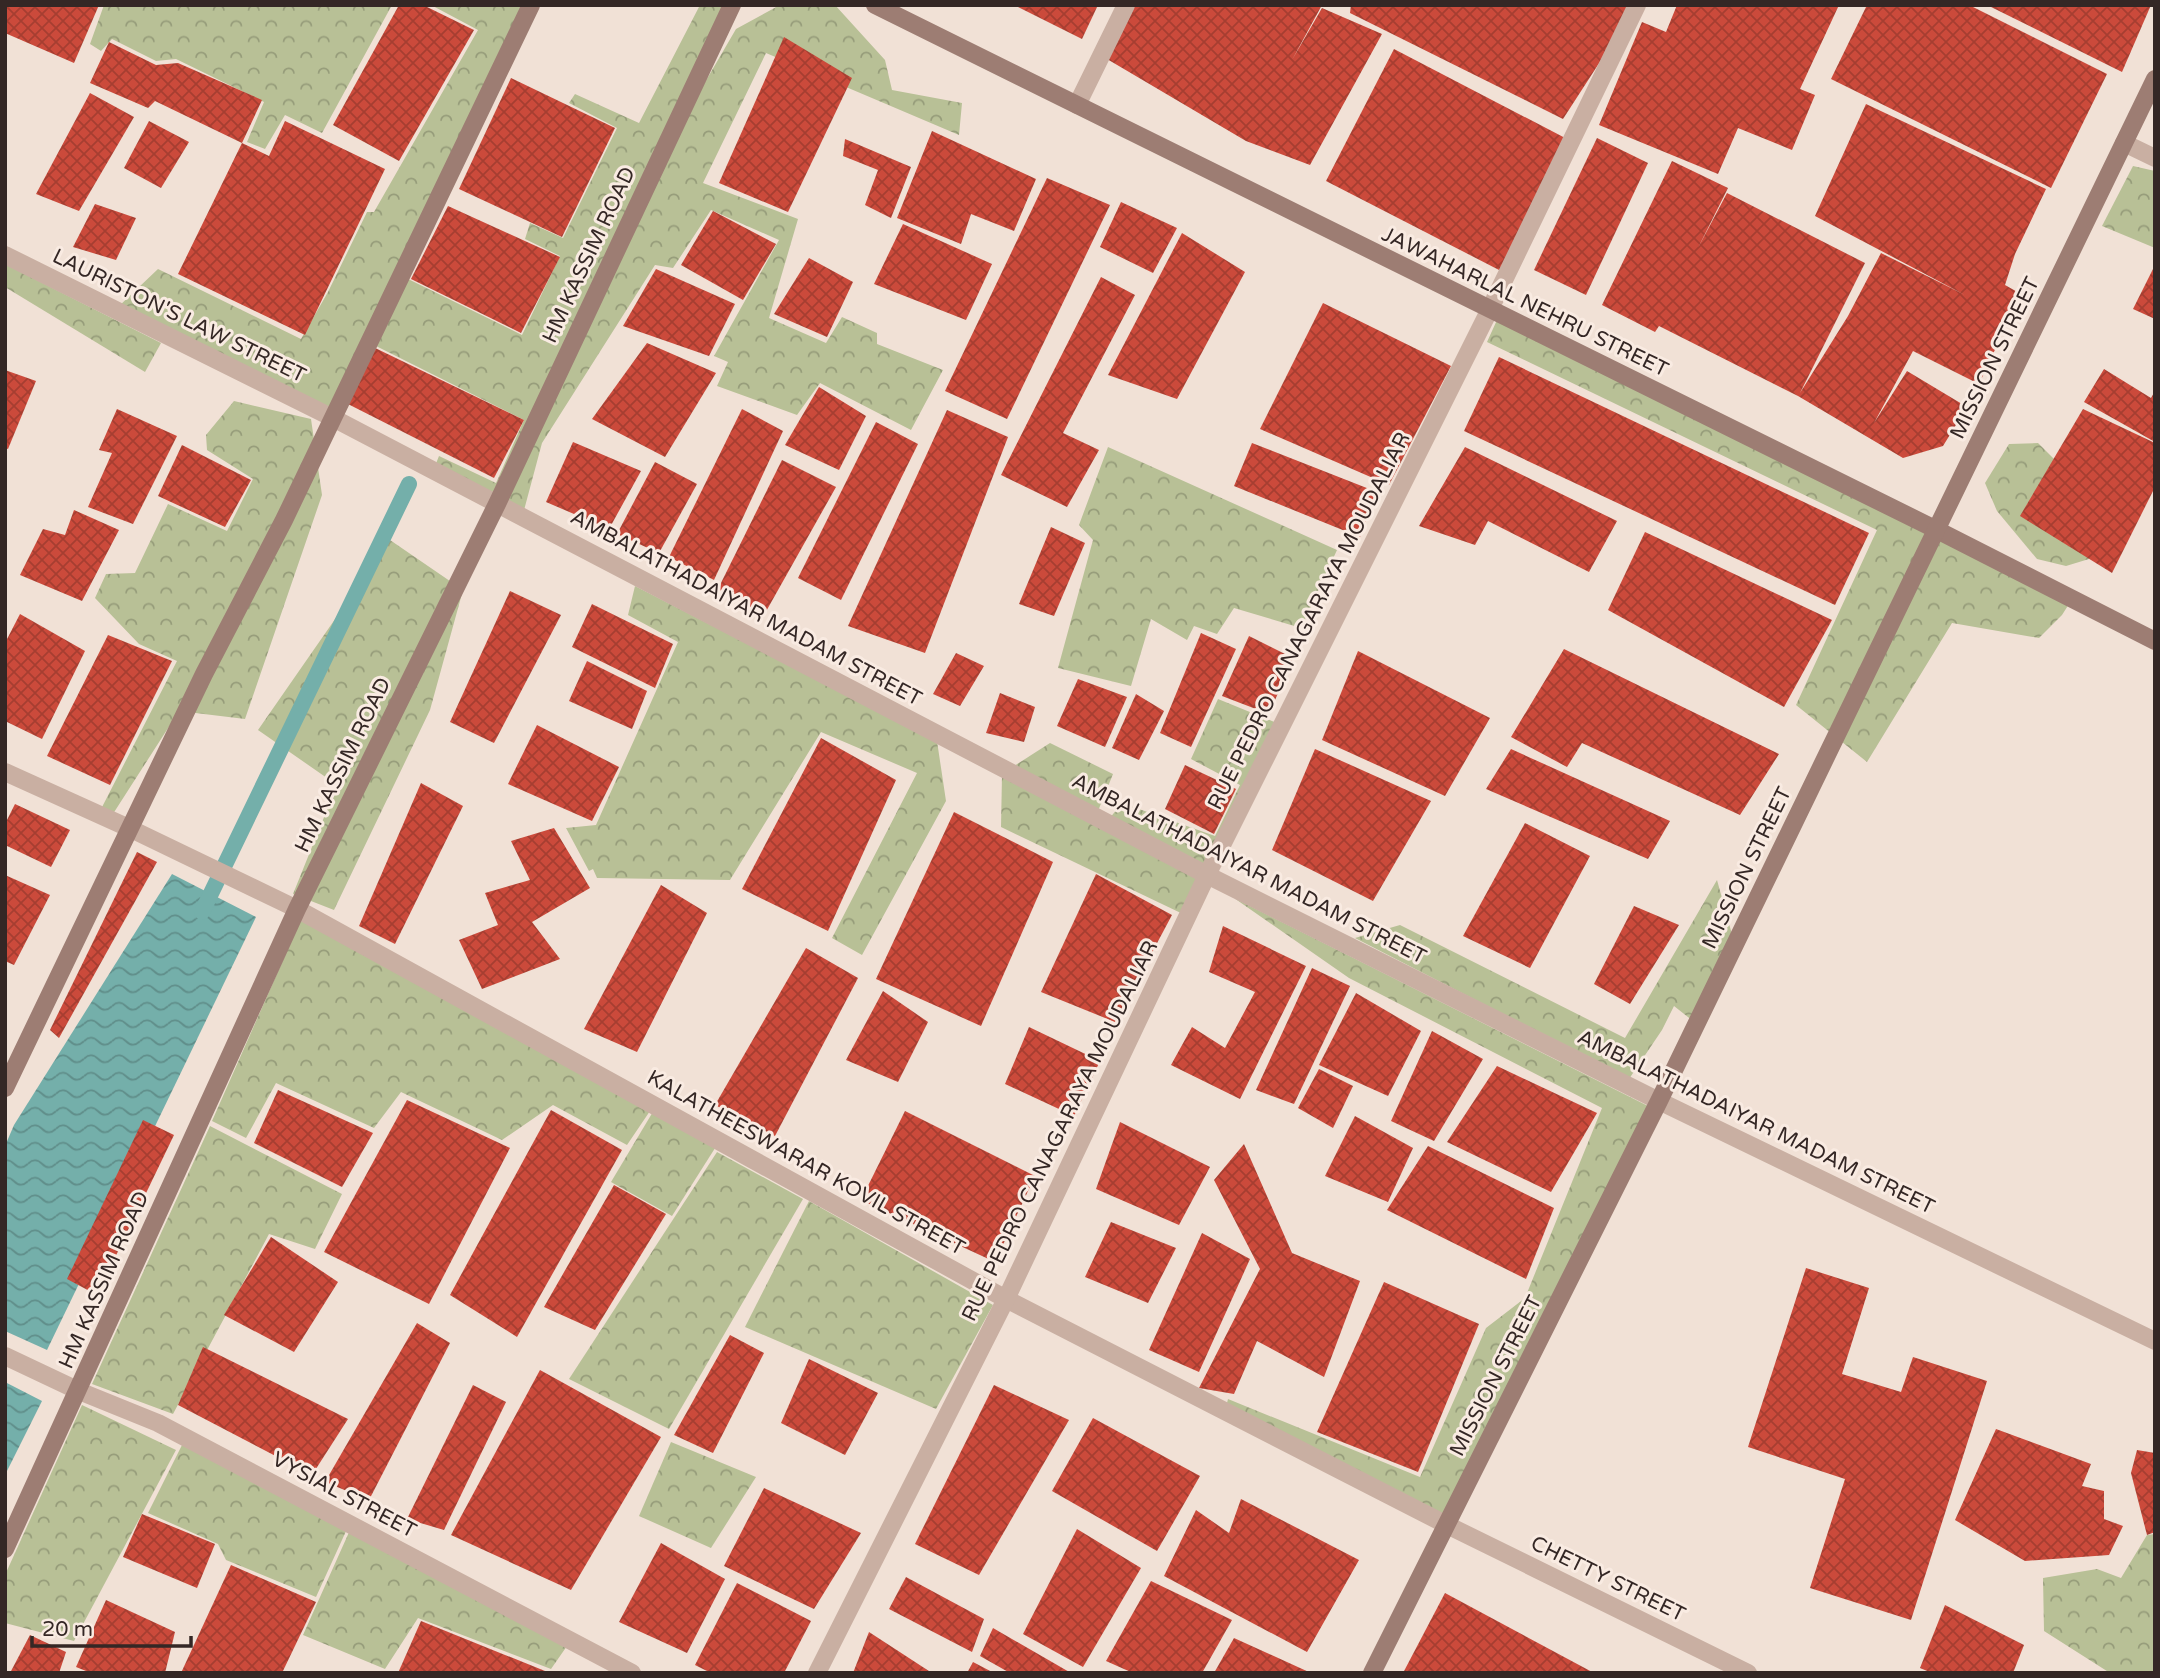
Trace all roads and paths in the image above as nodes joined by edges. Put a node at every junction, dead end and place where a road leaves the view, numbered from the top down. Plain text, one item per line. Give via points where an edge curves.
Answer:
1 (531, 5) edge
2 (732, 5) edge
3 (875, 5) edge
4 (1126, 5) edge
5 (1637, 5) edge
6 (2155, 79) edge
7 (1076, 105) junction
8 (2124, 143) junction
9 (2155, 158) edge
10 (5, 255) edge
11 (1489, 311) junction
12 (333, 418) junction
13 (497, 504) junction
14 (1937, 530) junction
15 (2155, 641) edge
16 (5, 772) edge
17 (131, 829) junction
18 (1207, 875) junction
19 (297, 909) junction
20 (5, 1088) edge
21 (1659, 1101) junction
22 (1006, 1299) junction
23 (2155, 1341) edge
24 (5, 1356) edge
25 (79, 1391) junction
26 (1447, 1525) junction
27 (5, 1549) edge
28 (632, 1673) edge
29 (817, 1673) edge
30 (1372, 1673) edge
31 (1748, 1673) edge

1 - 12 street
2 - 13 street, HM KASSIM ROAD
3 - 7 street, JAWAHARLAL NEHRU STREET
4 - 7 street
5 - 11 street, RUE PEDRO CANAGARAYA MOUDALIAR
6 - 8 street, MISSION STREET
7 - 11 street, JAWAHARLAL NEHRU STREET
8 - 9 street
8 - 14 street, MISSION STREET
10 - 12 street, LAURISTON'S LAW STREET
11 - 14 street, JAWAHARLAL NEHRU STREET
11 - 18 street, RUE PEDRO CANAGARAYA MOUDALIAR
12 - 13 street, AMBALATHADAIYAR MADAM STREET
12 - 17 street
13 - 18 street, AMBALATHADAIYAR MADAM STREET
13 - 19 street, HM KASSIM ROAD
14 - 15 street, JAWAHARLAL NEHRU STREET
14 - 21 street, MISSION STREET
16 - 17 street, KALATHEESWARAR KOVIL STREET
17 - 19 street, KALATHEESWARAR KOVIL STREET
17 - 20 street
18 - 21 street, AMBALATHADAIYAR MADAM STREET
18 - 22 street, RUE PEDRO CANAGARAYA MOUDALIAR
19 - 22 street, KALATHEESWARAR KOVIL STREET
19 - 25 street, HM KASSIM ROAD
21 - 23 street, AMBALATHADAIYAR MADAM STREET
21 - 26 street, MISSION STREET
22 - 26 street, KALATHEESWARAR KOVIL STREET
22 - 29 street, RUE PEDRO CANAGARAYA MOUDALIAR
24 - 25 street, VYSIAL STREET
25 - 27 street, HM KASSIM ROAD
25 - 28 street, VYSIAL STREET via 158,1423
26 - 30 street, MISSION STREET
26 - 31 street, CHETTY STREET

